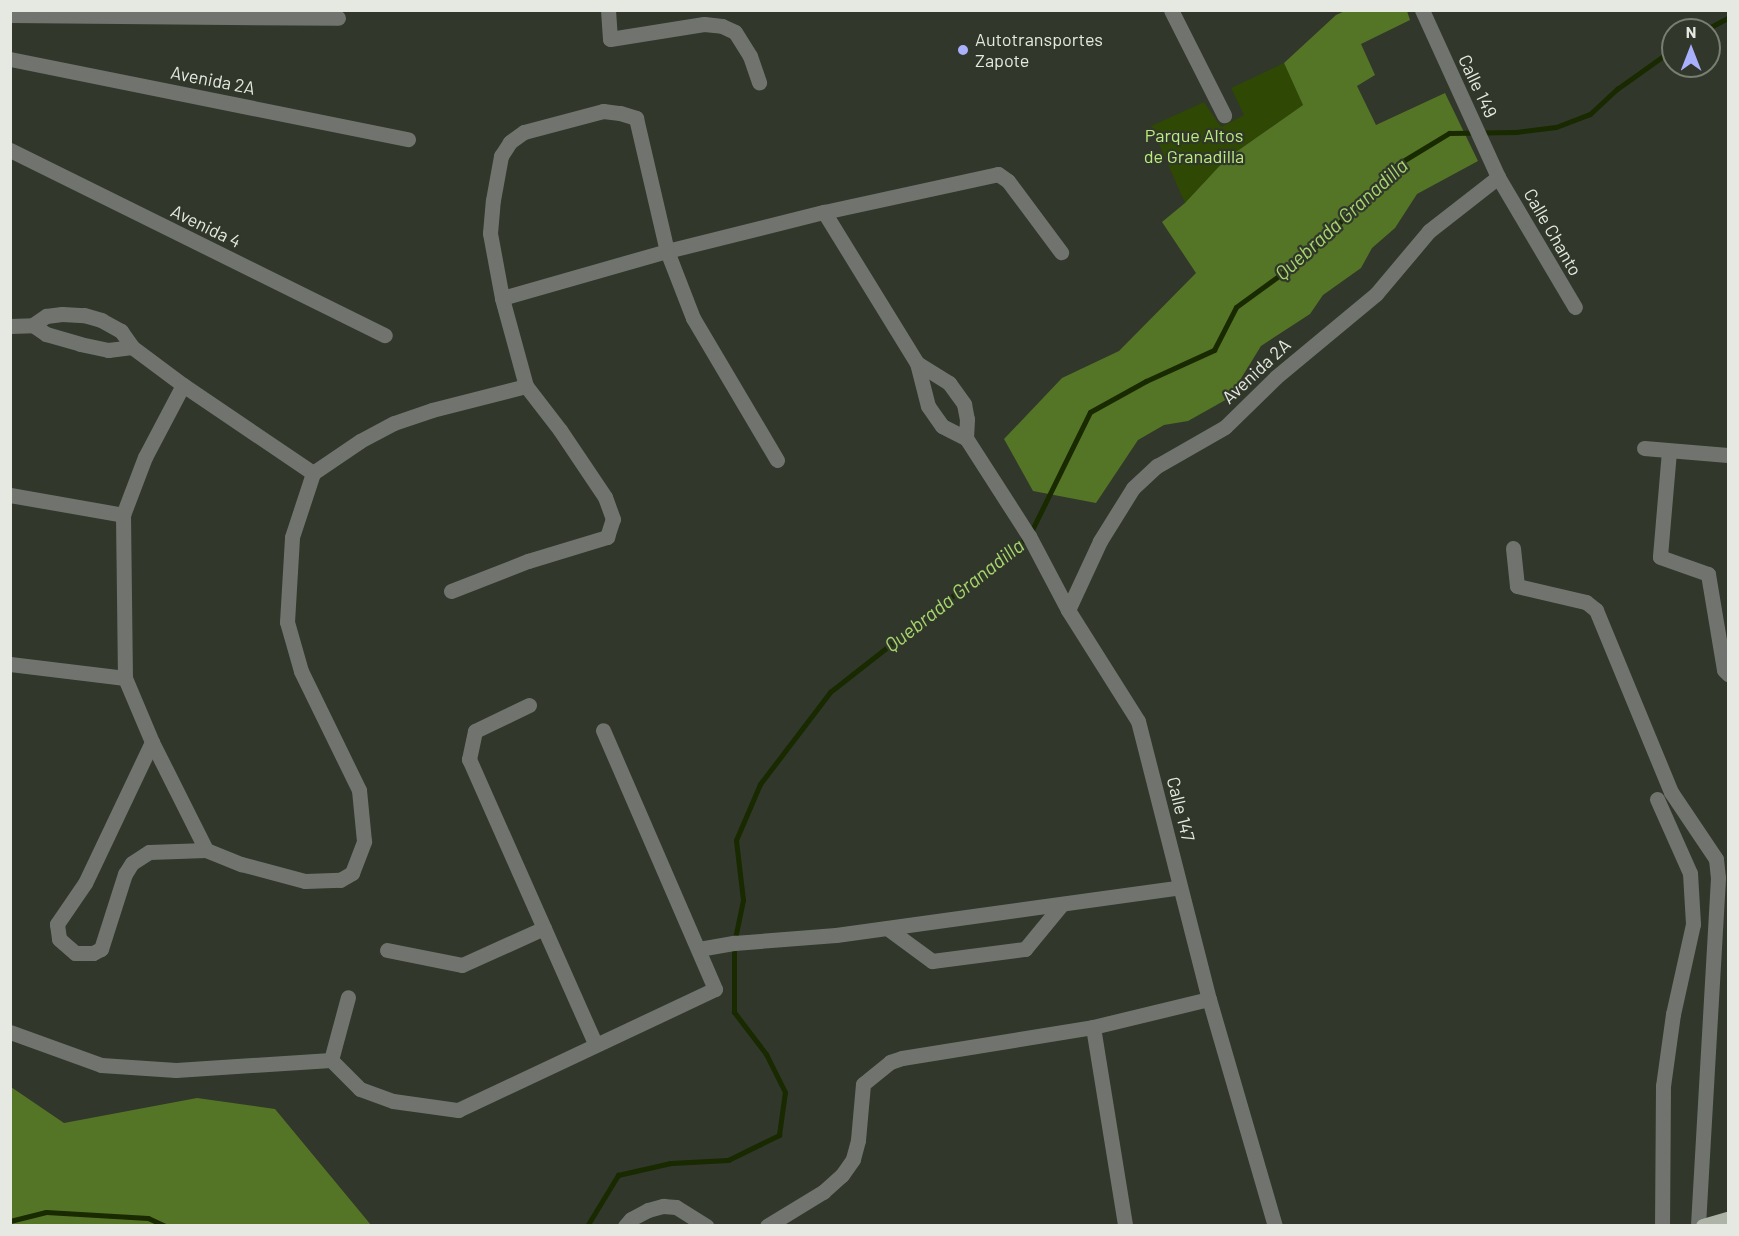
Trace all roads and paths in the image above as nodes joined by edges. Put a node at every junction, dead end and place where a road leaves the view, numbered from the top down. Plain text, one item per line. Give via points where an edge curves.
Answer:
1 (608, 10) edge
2 (1171, 10) edge
3 (1422, 10) edge
4 (10, 15) edge
5 (338, 18) dead end
6 (10, 59) edge
7 (759, 82) dead end
8 (1224, 115) dead end
9 (408, 139) dead end
10 (10, 150) edge
11 (1498, 177) junction
12 (824, 212) junction
13 (667, 251) junction
14 (1061, 252) dead end
15 (502, 298) junction
16 (1575, 307) dead end
17 (33, 325) junction
18 (10, 326) edge
19 (386, 335) dead end
20 (132, 347) junction
21 (917, 363) junction
22 (183, 385) junction
23 (526, 386) junction
24 (966, 438) junction
25 (1644, 448) dead end
26 (1669, 450) junction
27 (1728, 456) edge
28 (777, 460) dead end
29 (313, 473) junction
30 (10, 495) edge
31 (123, 515) junction
32 (1513, 548) dead end
33 (451, 591) dead end
34 (1068, 610) junction
35 (10, 664) edge
36 (1728, 674) edge
37 (125, 678) junction
38 (529, 705) dead end
39 (603, 730) dead end
40 (152, 742) junction
41 (1657, 799) dead end
42 (206, 850) junction
43 (1180, 887) junction
44 (1062, 904) junction
45 (544, 928) junction
46 (887, 928) junction
47 (699, 949) junction
48 (387, 950) dead end
49 (348, 997) dead end
50 (1209, 999) junction
51 (1093, 1027) junction
52 (10, 1032) edge
53 (596, 1043) junction
54 (331, 1060) junction
55 (1728, 1219) edge
56 (1125, 1225) edge
57 (625, 1226) edge
58 (706, 1226) edge
59 (767, 1226) edge
60 (1275, 1226) edge
61 (1662, 1226) edge
62 (1698, 1226) edge
63 (1703, 1226) edge

1 - 7 street via 610,39 704,24 735,32 750,56
2 - 8 street
3 - 11 street, Calle 149
4 - 5 street
6 - 9 street, Avenida 2A
10 - 19 street, Avenida 4
11 - 16 street, Calle Chanto
11 - 34 street, Avenida 2A via 1429,231 1376,294 1276,377 1225,427 1157,466 1133,488 1100,541
12 - 13 street
12 - 14 street via 998,174 1008,181
12 - 21 street
13 - 15 street
13 - 15 street via 636,118 603,111 524,132 510,142 501,156 493,200 490,233
13 - 28 street via 693,318
15 - 23 street
17 - 18 street
17 - 20 street via 45,334 80,344 108,350
17 - 20 street via 46,316 84,315 121,331
20 - 22 street
21 - 24 street via 928,406 942,426
21 - 24 street via 949,383 964,404
22 - 29 street
22 - 31 street via 145,457
23 - 29 street via 393,423
23 - 33 street via 605,497 613,519 611,529 607,537 528,561
24 - 34 street, Calle 147 via 1029,536
25 - 26 street
26 - 27 street
26 - 36 street via 1659,557 1708,574 1724,670
29 - 42 street via 292,537 287,622 301,671 359,790 364,841 352,873 328,882 305,881
30 - 31 street
31 - 37 street
32 - 62 street via 1517,586 1586,602 1596,610 1671,792 1716,859
34 - 43 street, Calle 147 via 1138,721
35 - 37 street
37 - 40 street
38 - 45 street via 475,731 469,759
39 - 47 street
40 - 42 street
40 - 42 street via 85,883 57,924 59,939 75,953 97,952 132,863 149,852
41 - 61 street via 1690,873 1693,924 1673,1014 1663,1086
43 - 44 street
43 - 50 street, Calle 147
44 - 46 street
44 - 46 street via 1025,949 1013,951 932,962
45 - 48 street via 462,965
45 - 53 street
46 - 47 street
47 - 53 street via 715,989
49 - 54 street
50 - 51 street
50 - 60 street, Calle 147
51 - 56 street
51 - 59 street via 903,1058 878,1069 861,1090 858,1140 853,1159 842,1175 823,1192
52 - 54 street via 101,1065 176,1070
53 - 54 street via 458,1110 393,1101 360,1089
55 - 63 main road
57 - 58 street via 648,1210 663,1206 676,1207

